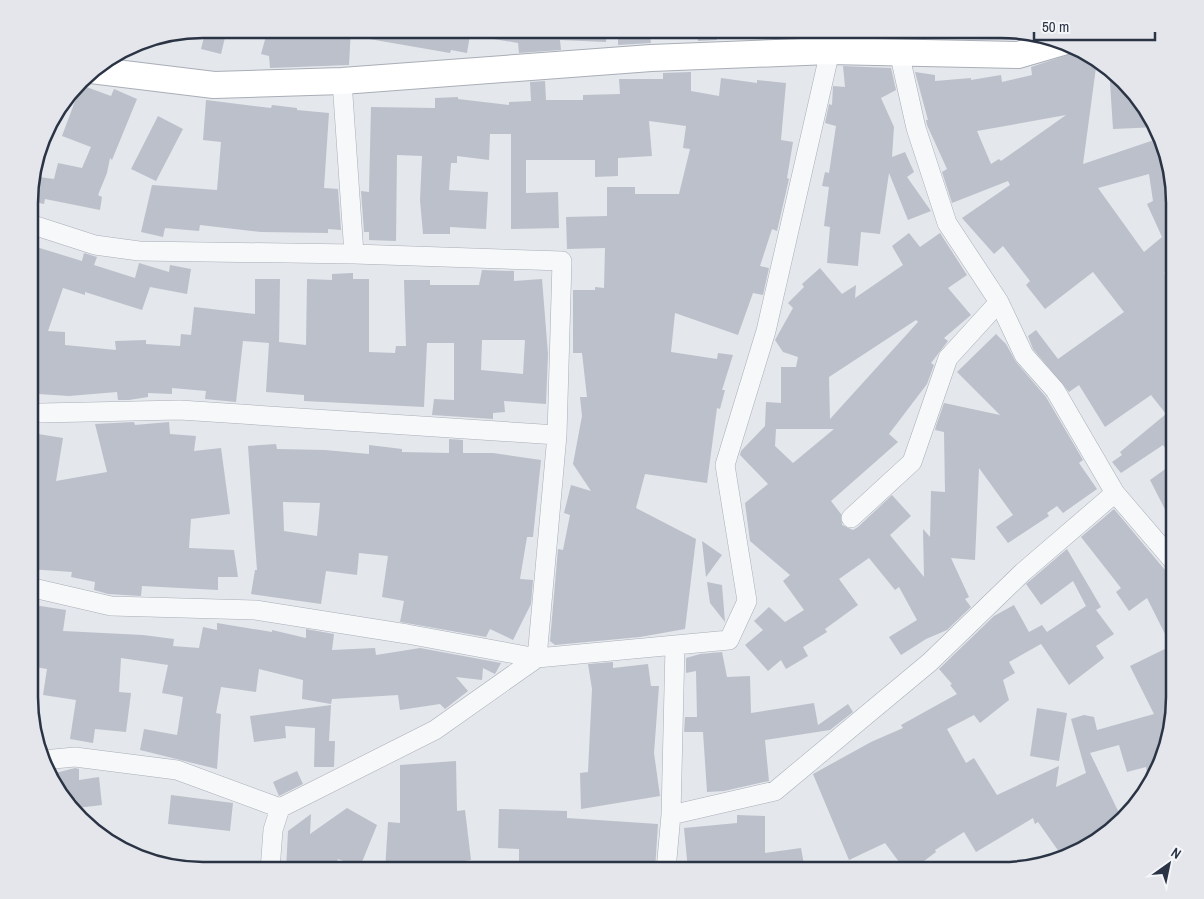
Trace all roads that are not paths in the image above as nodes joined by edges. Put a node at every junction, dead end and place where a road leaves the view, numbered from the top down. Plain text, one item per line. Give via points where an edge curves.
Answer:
1 (832, 40) edge
2 (1052, 45) edge
3 (899, 52) junction
4 (103, 71) edge
5 (342, 81) junction
6 (38, 227) edge
7 (354, 254) junction
8 (999, 302) junction
9 (41, 413) dead end
10 (557, 435) junction
11 (1115, 494) junction
12 (851, 518) dead end
13 (1166, 554) edge
14 (38, 589) edge
15 (675, 646) junction
16 (537, 658) junction
17 (50, 759) edge
18 (280, 808) junction
19 (671, 815) junction
20 (271, 861) edge
21 (667, 862) edge

1 - 3 street
1 - 5 street via 651,58
1 - 15 street via 766,331 725,464 747,601 730,640
2 - 3 street via 1018,55
3 - 8 street via 916,128 947,223
4 - 5 street via 214,85
5 - 7 street
6 - 7 street via 95,245 139,251
7 - 10 street via 562,261
8 - 11 street via 1024,355 1055,390
8 - 12 street via 948,358 912,462
9 - 10 street via 180,410
10 - 16 street
11 - 13 street
11 - 19 street via 1023,572 930,662 776,791
14 - 16 street via 110,606 255,610
15 - 16 street
15 - 19 street
16 - 18 street via 435,730
17 - 18 street via 75,757 177,770
18 - 20 street via 273,830
19 - 21 street

